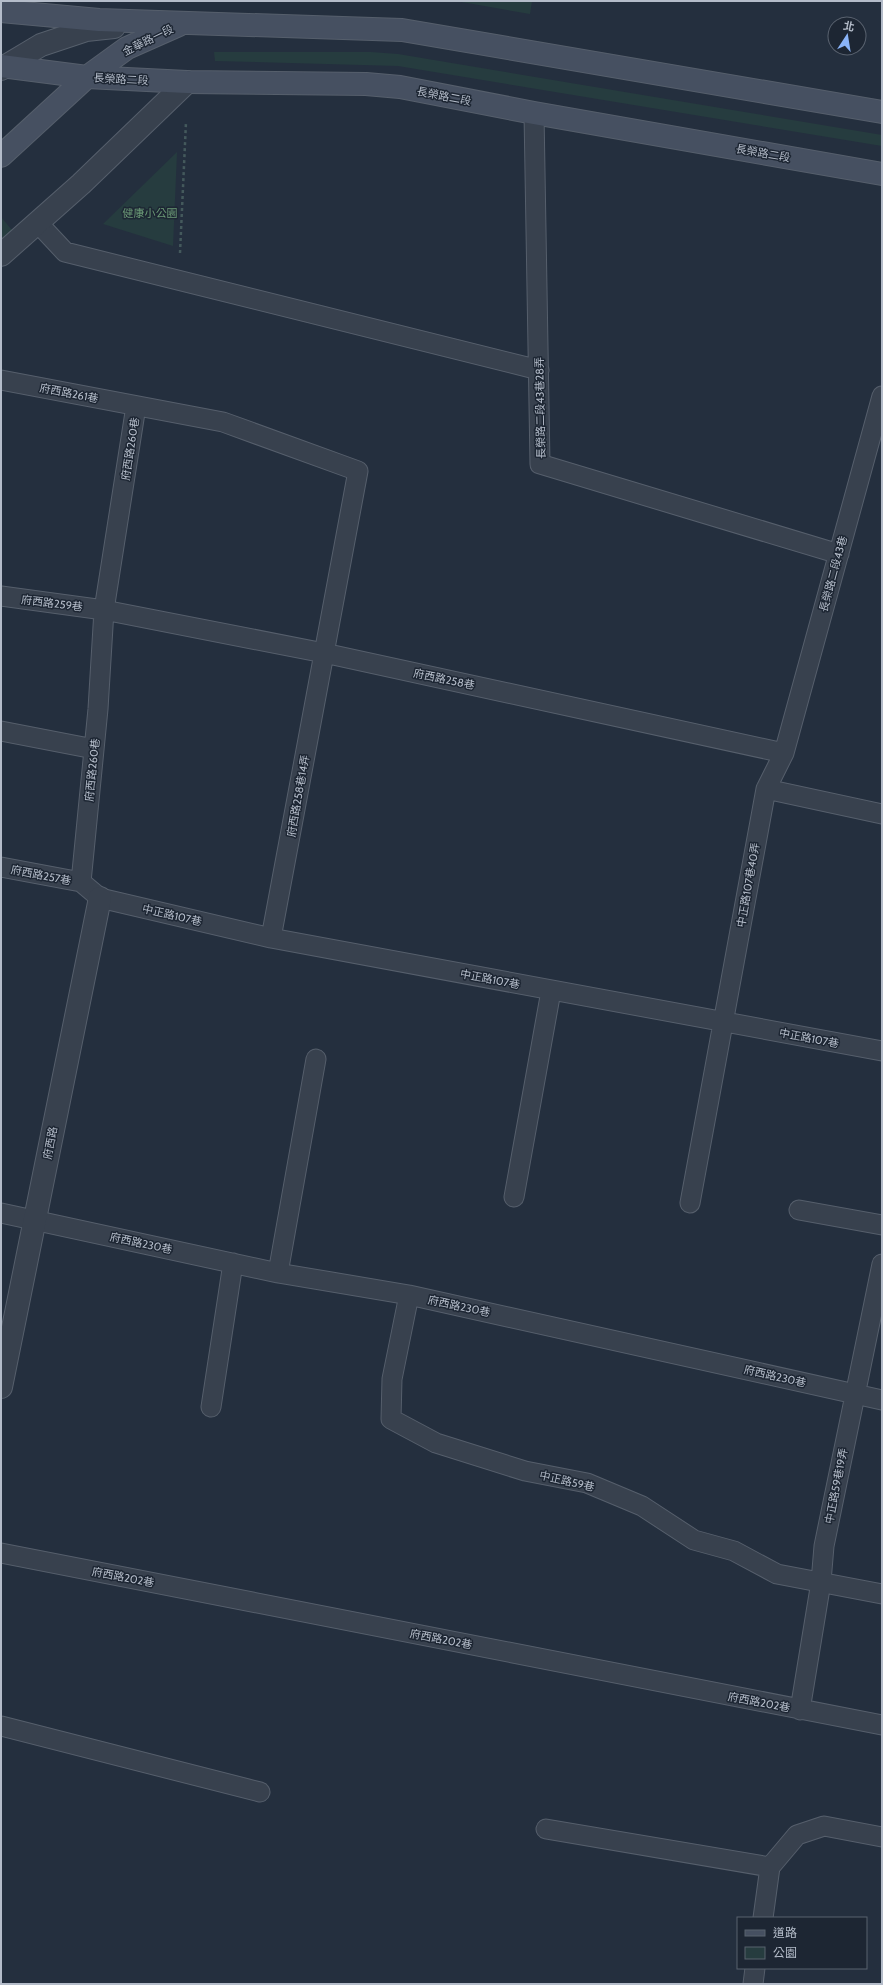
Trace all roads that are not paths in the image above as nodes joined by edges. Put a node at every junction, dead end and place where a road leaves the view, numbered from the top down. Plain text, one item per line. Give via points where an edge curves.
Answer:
1 (1, 11) edge
2 (185, 22) junction
3 (2, 67) edge
4 (87, 77) junction
5 (187, 82) junction
6 (882, 112) edge
7 (534, 113) junction
8 (1, 156) edge
9 (882, 174) edge
10 (37, 222) junction
11 (1, 255) edge
12 (539, 370) junction
13 (1, 380) edge
14 (882, 396) edge
15 (136, 406) junction
16 (839, 554) junction
17 (1, 596) edge
18 (104, 610) junction
19 (324, 653) junction
20 (1, 731) edge
21 (94, 749) junction
22 (784, 753) junction
23 (766, 789) junction
24 (882, 811) edge
25 (1, 867) edge
26 (81, 882) junction
27 (100, 898) junction
28 (271, 938) junction
29 (552, 991) junction
30 (723, 1022) junction
31 (882, 1051) edge
32 (316, 1059) dead end
33 (514, 1198) dead end
34 (690, 1203) dead end
35 (799, 1210) dead end
36 (1, 1213) edge
37 (35, 1220) junction
38 (882, 1226) edge
39 (233, 1263) junction
40 (882, 1264) edge
41 (278, 1273) junction
42 (410, 1295) junction
43 (1, 1387) edge
44 (854, 1394) junction
45 (882, 1400) edge
46 (210, 1407) dead end
47 (1, 1553) edge
48 (821, 1582) junction
49 (882, 1594) edge
50 (800, 1710) junction
51 (882, 1725) edge
52 (1, 1726) edge
53 (260, 1792) dead end
54 (546, 1829) dead end
55 (882, 1837) edge
56 (770, 1867) junction
57 (763, 1917) edge
58 (755, 1969) edge
59 (753, 1984) edge

1 - 2 main road via 99,20
2 - 3 street, 金華路一段 via 86,30 42,45
2 - 4 main road, 金華路一段 via 127,48
2 - 6 main road via 402,30
3 - 4 main road, 長榮路二段
4 - 5 main road, 長榮路二段
4 - 8 main road, 金華路一段
5 - 7 main road, 長榮路二段 via 393,86
5 - 10 street via 81,184
7 - 9 main road, 長榮路二段
7 - 12 lane, 長榮路二段43巷28弄
10 - 11 street
10 - 12 lane via 65,252
12 - 16 lane, 長榮路二段43巷28弄 via 540,464
13 - 15 lane, 府西路261巷
14 - 16 lane, 長榮路二段43巷
15 - 18 lane, 府西路260巷
15 - 19 lane, 府西路260巷 via 224,422 358,471
16 - 22 lane, 長榮路二段43巷
17 - 18 lane, 府西路259巷
18 - 19 lane, 府西路258巷
18 - 21 lane, 府西路260巷
19 - 22 lane, 府西路258巷
19 - 28 lane, 府西路258巷14弄
20 - 21 lane
21 - 26 lane, 府西路260巷
22 - 23 lane, 中正路107巷40弄
23 - 24 lane
23 - 30 lane, 中正路107巷40弄
25 - 26 lane, 府西路257巷
26 - 27 lane, 府西路257巷
27 - 28 lane, 中正路107巷
27 - 37 street, 府西路
28 - 29 lane, 中正路107巷
29 - 30 lane, 中正路107巷
29 - 33 lane
30 - 31 lane, 中正路107巷
30 - 34 lane, 中正路107巷40弄
32 - 41 lane
35 - 38 lane
36 - 37 lane, 府西路230巷
37 - 39 lane, 府西路230巷
37 - 43 street, 府西路
39 - 41 lane, 府西路230巷
39 - 46 lane
40 - 44 lane, 中正路59巷19弄
41 - 42 lane, 府西路230巷
42 - 44 lane, 府西路230巷
42 - 48 lane, 中正路59巷 via 392,1379 391,1419 436,1442 525,1471 587,1483 642,1506 694,1540 734,1552 777,1574
44 - 45 lane, 府西路230巷
44 - 48 lane, 中正路59巷19弄 via 824,1546
47 - 50 lane, 府西路202巷
48 - 49 lane, 中正路59巷
48 - 50 lane, 中正路59巷19弄
50 - 51 lane, 府西路202巷
52 - 53 lane
54 - 56 lane
55 - 56 lane via 824,1826 797,1835
56 - 57 lane
58 - 59 lane

